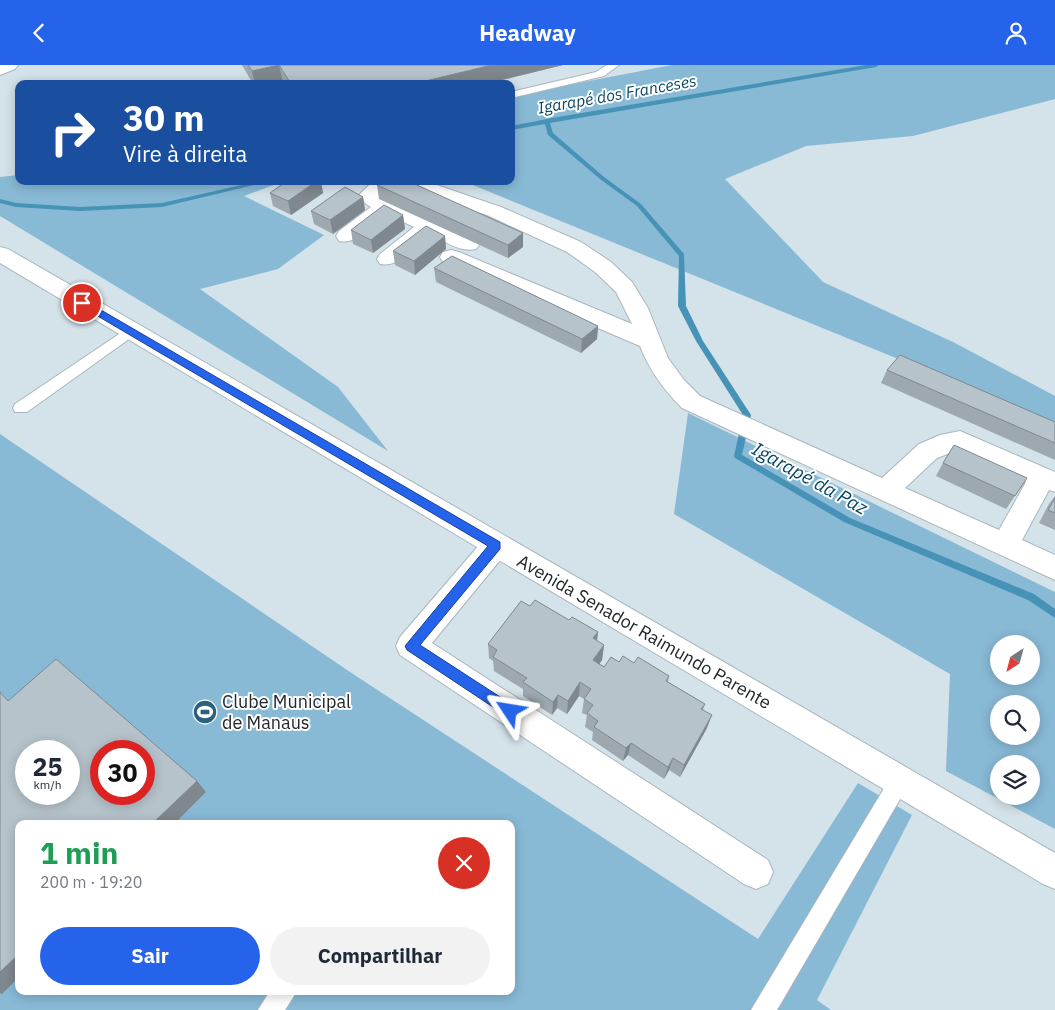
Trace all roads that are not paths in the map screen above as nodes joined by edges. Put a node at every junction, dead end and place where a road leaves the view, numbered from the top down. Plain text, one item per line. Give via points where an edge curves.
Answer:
1 (9, 65) edge
2 (614, 65) edge
3 (0, 70) edge
4 (515, 94) edge
5 (381, 185) edge
6 (417, 185) edge
7 (385, 206) junction
8 (428, 225) junction
9 (346, 236) dead end
10 (469, 244) edge
11 (0, 254) edge
12 (451, 257) edge
13 (388, 259) dead end
14 (131, 331) junction
15 (648, 339) junction
16 (22, 408) dead end
17 (1049, 480) edge
18 (886, 490) junction
19 (1006, 544) junction
20 (496, 545) junction
21 (1055, 568) edge
22 (900, 782) junction
23 (756, 872) dead end
24 (1055, 872) edge
25 (282, 995) edge
26 (270, 1010) edge
27 (763, 1010) edge

1 - 3 street
2 - 4 lane via 600,74
5 - 7 street via 369,195
6 - 15 street via 494,211 574,247 624,287 637,308
7 - 8 street
7 - 9 street
8 - 10 street
8 - 13 street
11 - 14 street, Avenida Senador Raimundo Parente
12 - 15 street
14 - 16 lane
14 - 20 street, Avenida Senador Raimundo Parente
15 - 18 street via 657,360 691,402
17 - 18 street via 960,440 946,441 928,450
17 - 19 street
18 - 19 street
19 - 21 street
20 - 22 street, Avenida Senador Raimundo Parente
20 - 23 street via 411,646
22 - 24 street, Avenida Senador Raimundo Parente
22 - 27 lane
25 - 26 lane

